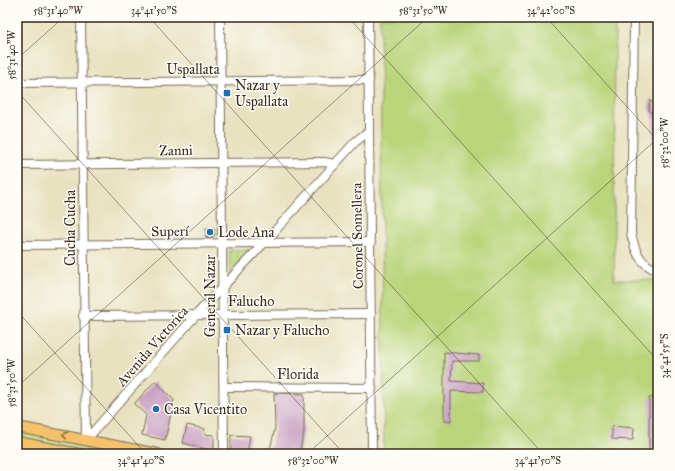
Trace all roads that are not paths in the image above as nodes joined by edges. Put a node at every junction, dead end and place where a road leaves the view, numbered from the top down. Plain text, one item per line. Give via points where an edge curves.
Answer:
1 (81, 17) edge
2 (220, 17) edge
3 (368, 17) edge
4 (634, 17) edge
5 (368, 80) junction
6 (82, 82) junction
7 (221, 82) junction
8 (17, 83) edge
9 (368, 130) junction
10 (222, 162) junction
11 (83, 164) junction
12 (335, 164) junction
13 (17, 165) edge
14 (223, 242) junction
15 (265, 242) junction
16 (371, 242) junction
17 (17, 246) edge
18 (83, 246) junction
19 (658, 271) edge
20 (223, 287) junction
21 (223, 314) junction
22 (371, 314) junction
23 (196, 315) junction
24 (83, 316) junction
25 (224, 387) junction
26 (372, 388) junction
27 (17, 427) edge
28 (86, 440) junction
29 (17, 442) edge
30 (36, 450) edge
31 (118, 450) edge
32 (80, 454) edge
33 (158, 454) edge
34 (224, 454) edge
35 (372, 454) edge

1 - 6 street, Cucha Cucha
2 - 7 street, General Nazar
3 - 5 street, Coronel Somellera
4 - 19 street via 631,233 636,253 641,261
5 - 7 street, Uspallata
5 - 9 street, Coronel Somellera
6 - 7 street, Uspallata
6 - 8 street, Uspallata
6 - 11 street, Cucha Cucha
7 - 10 street, General Nazar
9 - 12 street, Avenida Victorica
9 - 16 street, Coronel Somellera
10 - 11 street, Zanni
10 - 12 street, Zanni
10 - 14 street, General Nazar
11 - 13 street, Zanni
11 - 18 street, Cucha Cucha
12 - 15 street, Avenida Victorica
14 - 15 street, Superí
14 - 18 street, Superí
14 - 20 street, General Nazar
15 - 16 street, Superí
15 - 20 street, Avenida Victorica
16 - 22 street, Coronel Somellera
17 - 18 street, Superí
18 - 24 street, Cucha Cucha
20 - 21 street, General Nazar
20 - 23 street, Avenida Victorica
21 - 22 street, Falucho
21 - 23 street, Falucho
21 - 25 street, General Nazar
22 - 26 street, Coronel Somellera
23 - 24 street, Falucho
23 - 28 street, Avenida Victorica
24 - 28 street, Cucha Cucha
25 - 26 street, Florida
25 - 34 street, General Nazar
26 - 35 street, Coronel Somellera
28 -> 27 main road
28 - 31 main road
29 - 30 main road
30 - 32 main road
31 - 33 main road

